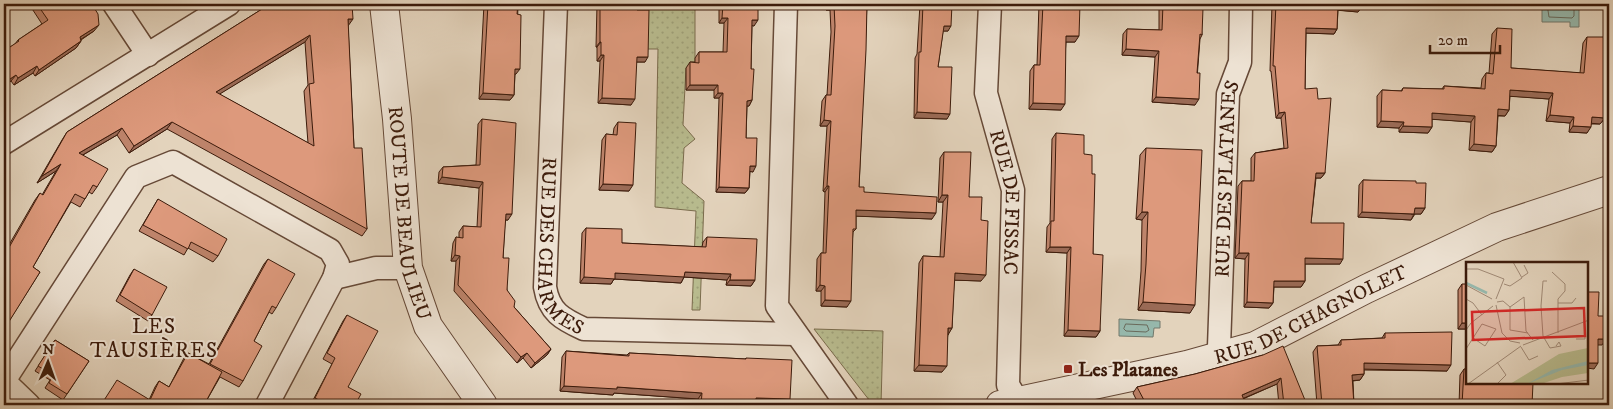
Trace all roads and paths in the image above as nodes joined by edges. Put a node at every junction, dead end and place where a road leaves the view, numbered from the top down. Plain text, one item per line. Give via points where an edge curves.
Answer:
1 (114, 4) edge
2 (229, 4) edge
3 (384, 4) edge
4 (556, 4) edge
5 (786, 4) edge
6 (990, 4) edge
7 (1241, 4) edge
8 (148, 55) junction
9 (4, 143) edge
10 (1609, 190) edge
11 (330, 250) junction
12 (376, 268) junction
13 (408, 268) junction
14 (334, 278) junction
15 (796, 334) junction
16 (1222, 354) junction
17 (4, 381) edge
18 (1012, 404) edge
19 (29, 405) edge
20 (267, 405) edge
21 (483, 405) edge
22 (847, 405) edge

1 - 8 street
2 - 8 street
3 - 13 street, ROUTE DE BEAULIEU via 397,119
4 - 15 street, RUE DES CHARMES via 545,287 547,300 555,312 584,329
5 - 15 street via 777,306
6 - 18 street, RUE DE FISSAC via 986,93 1013,190 1008,384
7 - 16 street, RUE DES PLATANES via 1240,62 1228,94 1219,346
8 - 9 street
10 - 16 street, RUE DE CHAGNOLET via 1496,227 1262,342
11 - 12 street
11 - 14 street via 338,264
11 - 17 street via 173,162 136,177
12 - 13 street
12 - 14 street
13 - 21 street, ROUTE DE BEAULIEU via 428,326
14 - 20 street
15 - 22 street
16 - 18 street, RUE DE CHAGNOLET via 1187,365
17 - 19 street

